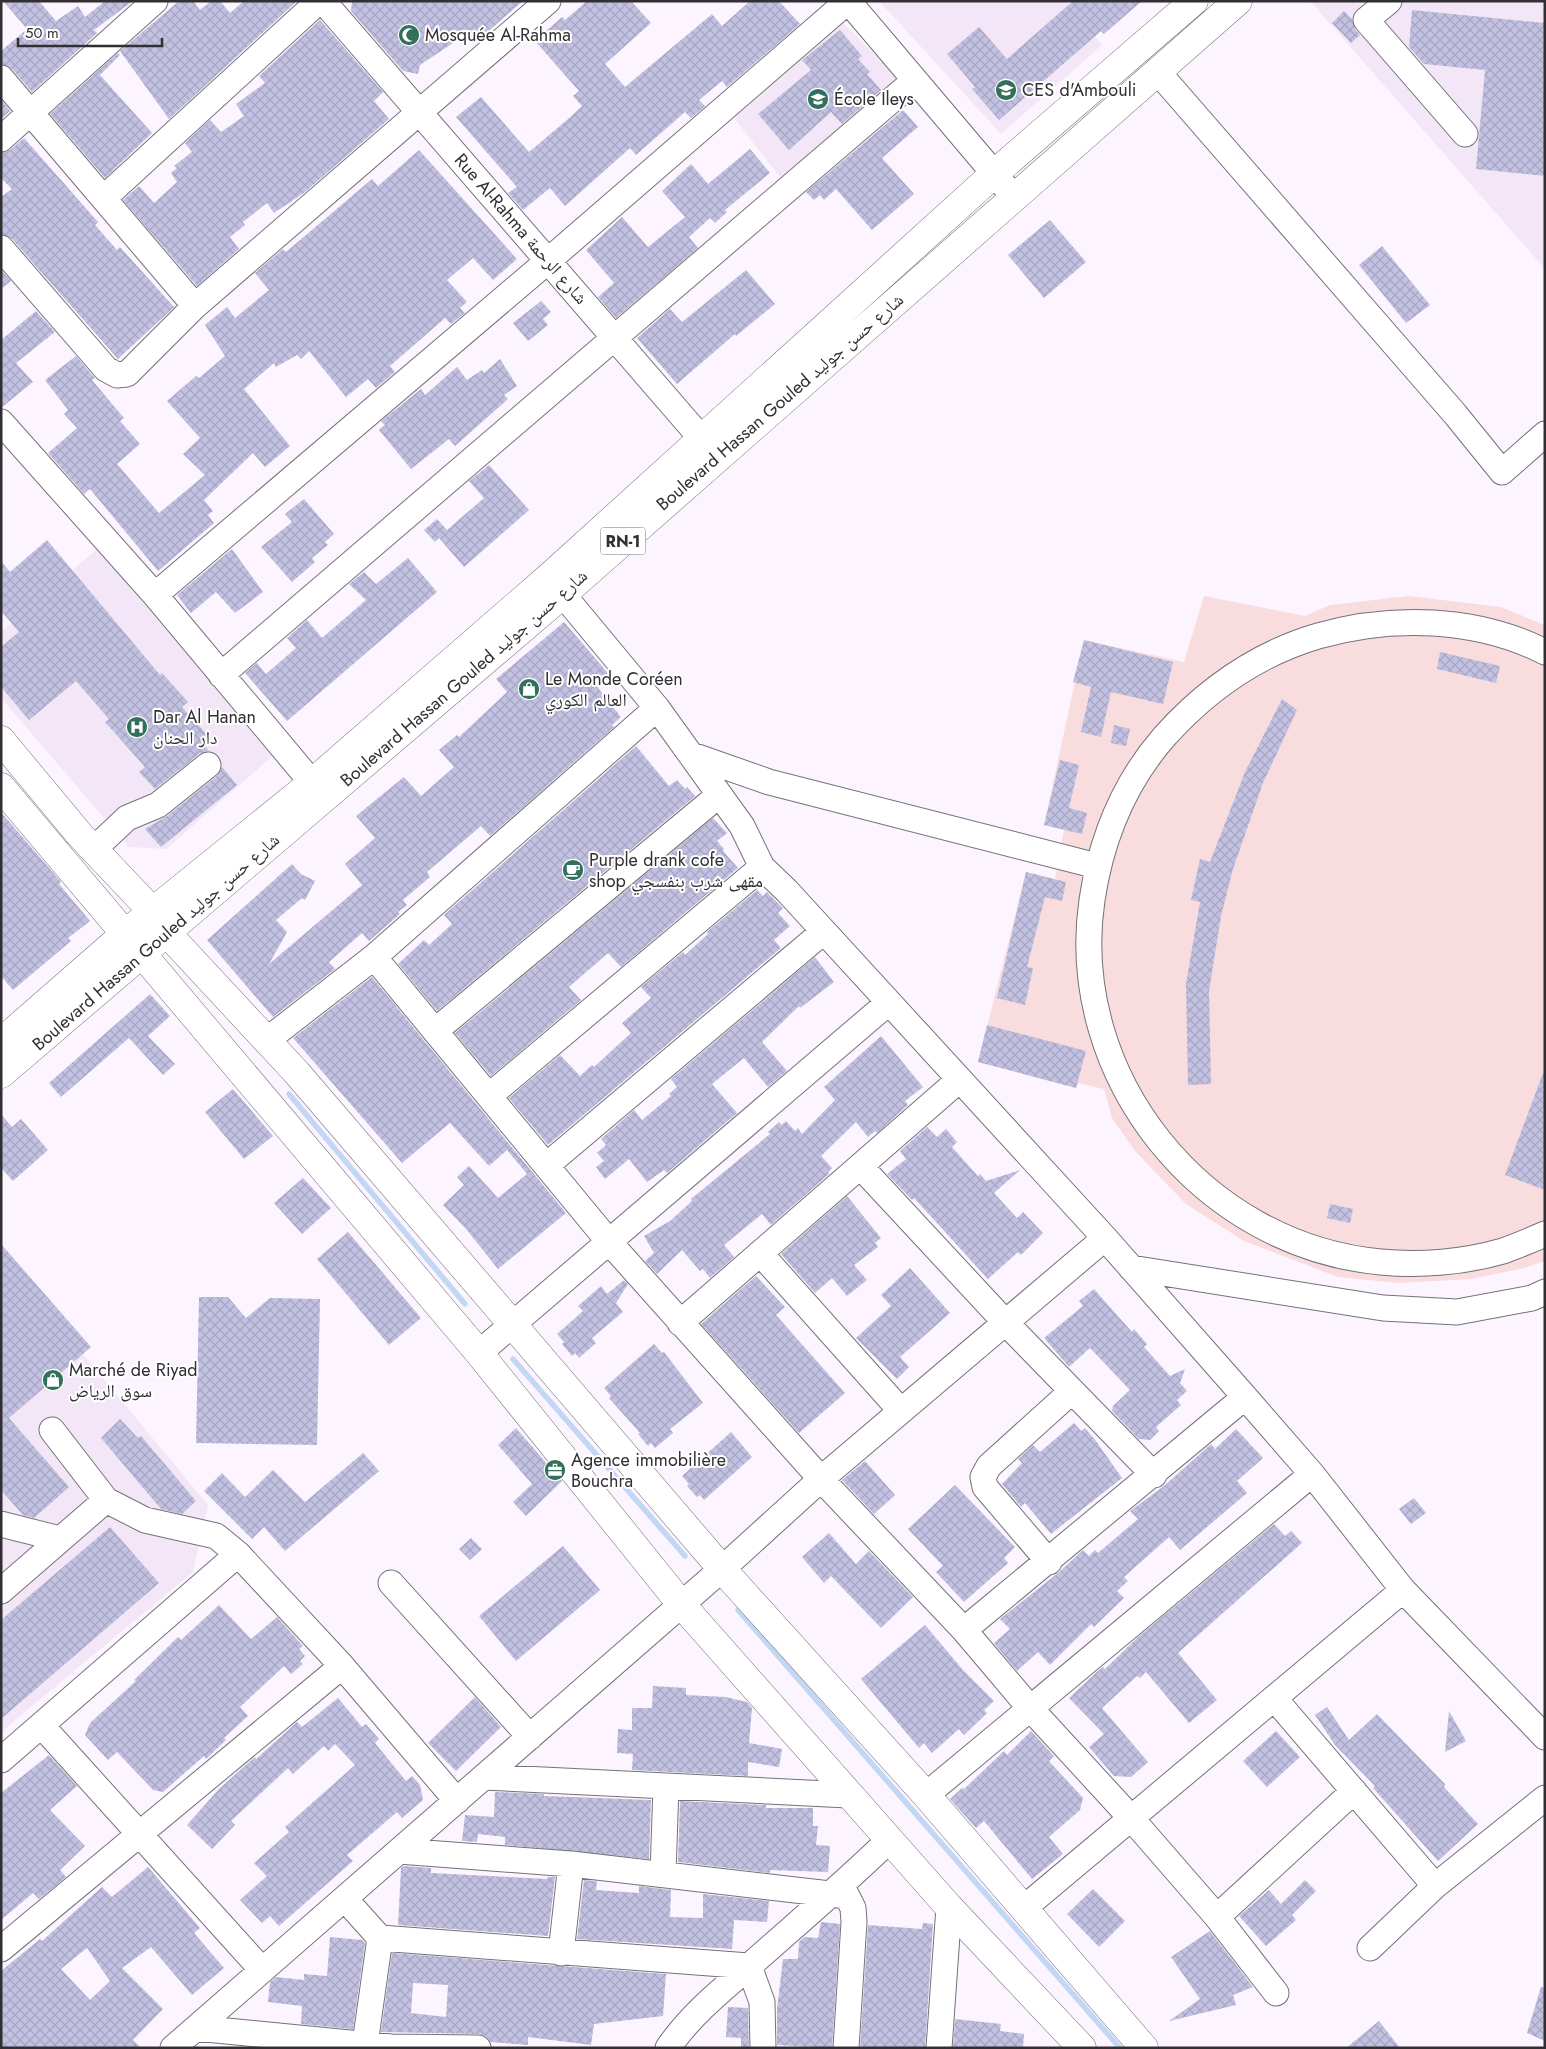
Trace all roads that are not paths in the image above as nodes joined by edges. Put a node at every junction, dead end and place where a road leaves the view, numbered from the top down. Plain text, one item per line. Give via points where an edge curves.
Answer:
1 (155, 1) edge
2 (321, 1) edge
3 (548, 1) edge
4 (848, 1) edge
5 (1194, 1) edge
6 (1238, 1) edge
7 (1389, 1) edge
8 (1157, 71) junction
9 (1, 78) edge
10 (914, 81) junction
11 (30, 112) junction
12 (418, 112) junction
13 (1466, 134) dead end
14 (1, 139) edge
15 (995, 173) junction
16 (104, 197) junction
17 (1014, 197) junction
18 (1, 248) edge
19 (549, 260) junction
20 (855, 299) junction
21 (195, 306) junction
22 (874, 319) junction
23 (615, 338) junction
24 (1, 422) edge
25 (1545, 434) edge
26 (710, 447) junction
27 (555, 586) junction
28 (155, 595) junction
29 (1545, 652) edge
30 (221, 675) junction
31 (657, 708) junction
32 (1, 740) edge
33 (692, 755) junction
34 (208, 765) dead end
35 (1, 787) edge
36 (319, 790) junction
37 (719, 795) junction
38 (93, 850) junction
39 (1097, 866) junction
40 (762, 867) junction
41 (160, 922) junction
42 (823, 932) junction
43 (135, 943) junction
44 (374, 957) junction
45 (888, 1003) junction
46 (436, 1031) junction
47 (267, 1040) junction
48 (14, 1041) edge
49 (1, 1074) edge
50 (958, 1080) junction
51 (489, 1096) junction
52 (547, 1166) junction
53 (861, 1167) junction
54 (1545, 1234) edge
55 (1105, 1238) junction
56 (610, 1243) junction
57 (760, 1253) junction
58 (1131, 1268) junction
59 (1545, 1292) edge
60 (1005, 1322) junction
61 (680, 1323) junction
62 (514, 1325) junction
63 (479, 1353) junction
64 (1072, 1391) junction
65 (1246, 1397) junction
66 (901, 1411) junction
67 (52, 1430) dead end
68 (1312, 1474) junction
69 (1154, 1475) junction
70 (821, 1479) junction
71 (106, 1500) junction
72 (1, 1524) edge
73 (60, 1539) junction
74 (238, 1554) junction
75 (1049, 1562) junction
76 (722, 1569) junction
77 (391, 1583) dead end
78 (4, 1585) edge
79 (1403, 1590) junction
80 (681, 1604) junction
81 (964, 1630) junction
82 (342, 1666) junction
83 (1274, 1698) junction
84 (1030, 1708) junction
85 (42, 1726) junction
86 (530, 1737) junction
87 (1545, 1737) edge
88 (1, 1760) edge
89 (484, 1777) junction
90 (666, 1786) junction
91 (1354, 1791) junction
92 (848, 1795) junction
93 (926, 1795) junction
94 (1545, 1798) edge
95 (457, 1802) junction
96 (1131, 1818) junction
97 (141, 1835) junction
98 (889, 1840) junction
99 (399, 1851) junction
100 (571, 1864) junction
101 (663, 1874) junction
102 (1435, 1886) junction
103 (834, 1893) junction
104 (345, 1899) junction
105 (949, 1907) junction
106 (1024, 1908) junction
107 (1217, 1917) junction
108 (380, 1938) junction
109 (1370, 1948) dead end
110 (1, 1949) edge
111 (561, 1952) junction
112 (749, 1966) junction
113 (262, 1970) junction
114 (1276, 1993) dead end
115 (196, 2028) junction
116 (222, 2039) edge
117 (305, 2043) edge
118 (366, 2044) junction
119 (391, 2047) edge
120 (173, 2048) edge
121 (478, 2048) edge
122 (668, 2048) edge
123 (763, 2048) edge
124 (846, 2048) edge
125 (939, 2048) edge
126 (1082, 2048) edge
127 (1144, 2048) edge

1 - 11 street
2 - 12 street, Rue Al-Rahma شارع الرحمة
2 - 16 street
3 - 12 street
4 - 10 street
4 - 19 street
5 - 15 main road, Boulevard Hassan Gouled شارع حسن جوليد / RN-1
6 - 8 main road, Boulevard Hassan Gouled شارع حسن جوليد / RN-1
7 - 13 street via 1366,20
8 - 17 main road, Boulevard Hassan Gouled شارع حسن جوليد / RN-1
8 - 25 street via 1502,472
9 - 11 street
10 - 15 street
10 - 23 street
11 - 14 street
11 - 16 street
12 - 19 street, Rue Al-Rahma شارع الرحمة
12 - 21 street
15 - 17 street
15 - 20 main road, Boulevard Hassan Gouled شارع حسن جوليد / RN-1
16 - 21 street
17 - 22 main road, Boulevard Hassan Gouled شارع حسن جوليد / RN-1
18 - 21 street via 89,351 106,369 117,375 127,374
19 - 23 street, Rue Al-Rahma شارع الرحمة
19 - 28 street
20 - 22 main road
20 - 26 main road, Boulevard Hassan Gouled شارع حسن جوليد / RN-1
22 - 26 main road, Boulevard Hassan Gouled شارع حسن جوليد / RN-1
23 - 26 street, Rue Al-Rahma شارع الرحمة
23 - 30 street
24 - 28 street
26 - 27 main road, Boulevard Hassan Gouled شارع حسن جوليد / RN-1
27 - 31 street
27 - 36 main road, Boulevard Hassan Gouled شارع حسن جوليد / RN-1
28 - 30 street
29 - 39 street via 1472,627 1411,622 1350,627 1291,644 1236,672 1182,716 1148,756 1117,808
30 - 36 street
31 - 33 street
31 - 44 street
32 - 38 main road
33 - 37 street
33 - 39 street via 769,782
34 - 38 street via 158,805 127,818
35 - 43 main road
36 - 41 main road, Boulevard Hassan Gouled شارع حسن جوليد / RN-1
37 - 40 street via 742,826
37 - 46 street
38 - 41 main road
39 - 54 street via 1088,926 1091,987 1106,1047 1131,1102 1141,1116 1167,1152 1211,1194 1263,1228 1320,1250 1380,1262 1442,1262 1502,1251
40 - 42 street
40 - 51 street
41 - 43 main road, Boulevard Hassan Gouled شارع حسن جوليد / RN-1
41 - 47 main road
42 - 45 street
42 - 52 street
43 - 48 main road, Boulevard Hassan Gouled شارع حسن جوليد / RN-1
43 - 63 main road
44 - 46 street
44 - 47 street
45 - 50 street
45 - 56 street
46 - 51 street
47 - 62 main road
48 - 49 main road, Boulevard Hassan Gouled شارع حسن جوليد / RN-1
50 - 53 street
50 - 55 street
51 - 52 street
52 - 56 street
53 - 57 street
53 - 60 street
55 - 58 street
55 - 60 street
56 - 61 street
56 - 62 street
57 - 61 street
57 - 66 street
58 - 59 street via 1383,1308 1457,1312 1532,1298
58 - 65 street
60 - 64 street
60 - 66 street
61 - 70 street
62 - 63 street
62 - 76 main road
63 - 80 main road
64 - 69 street
64 - 75 street via 989,1466 983,1477 985,1487
65 - 68 street
65 - 69 street
66 - 70 street
67 - 71 street
68 - 79 street
68 - 84 street
69 - 75 street
70 - 76 street
70 - 81 street
71 - 73 street
71 - 74 street via 145,1520 216,1536
72 - 73 street
73 - 78 street
74 - 82 street
74 - 85 street
75 - 81 street
76 - 80 street
76 - 93 main road
77 - 86 street
79 - 83 street
79 - 87 street
80 - 86 street
80 - 92 main road
81 - 84 street
82 - 95 street
82 - 97 street
83 - 91 street
83 - 96 street
84 - 93 street
84 - 96 street
85 - 88 street
85 - 97 street
86 - 89 street
89 - 90 street
89 - 95 street
90 - 92 street
90 - 101 street
91 - 102 street
91 - 107 street
92 - 98 main road
93 - 106 main road
94 - 102 street
95 - 99 street
96 - 106 street
96 - 107 street
97 - 110 street
97 - 113 street
98 - 103 street
98 - 105 main road
99 - 100 street
99 - 104 street
100 - 101 street
100 - 111 street
101 - 103 street
102 - 109 street
103 - 112 street
103 - 124 street via 847,1896 853,1908
104 - 108 street
104 - 113 street
105 - 125 street
105 - 126 main road
106 - 127 main road
107 - 114 street
108 - 111 street
108 - 118 street
111 - 112 street
112 - 122 street via 682,2028
112 - 123 street via 762,2002
113 - 115 street
115 - 116 street
115 - 120 street
116 - 117 street
117 - 118 street
118 - 119 street
119 - 121 street

